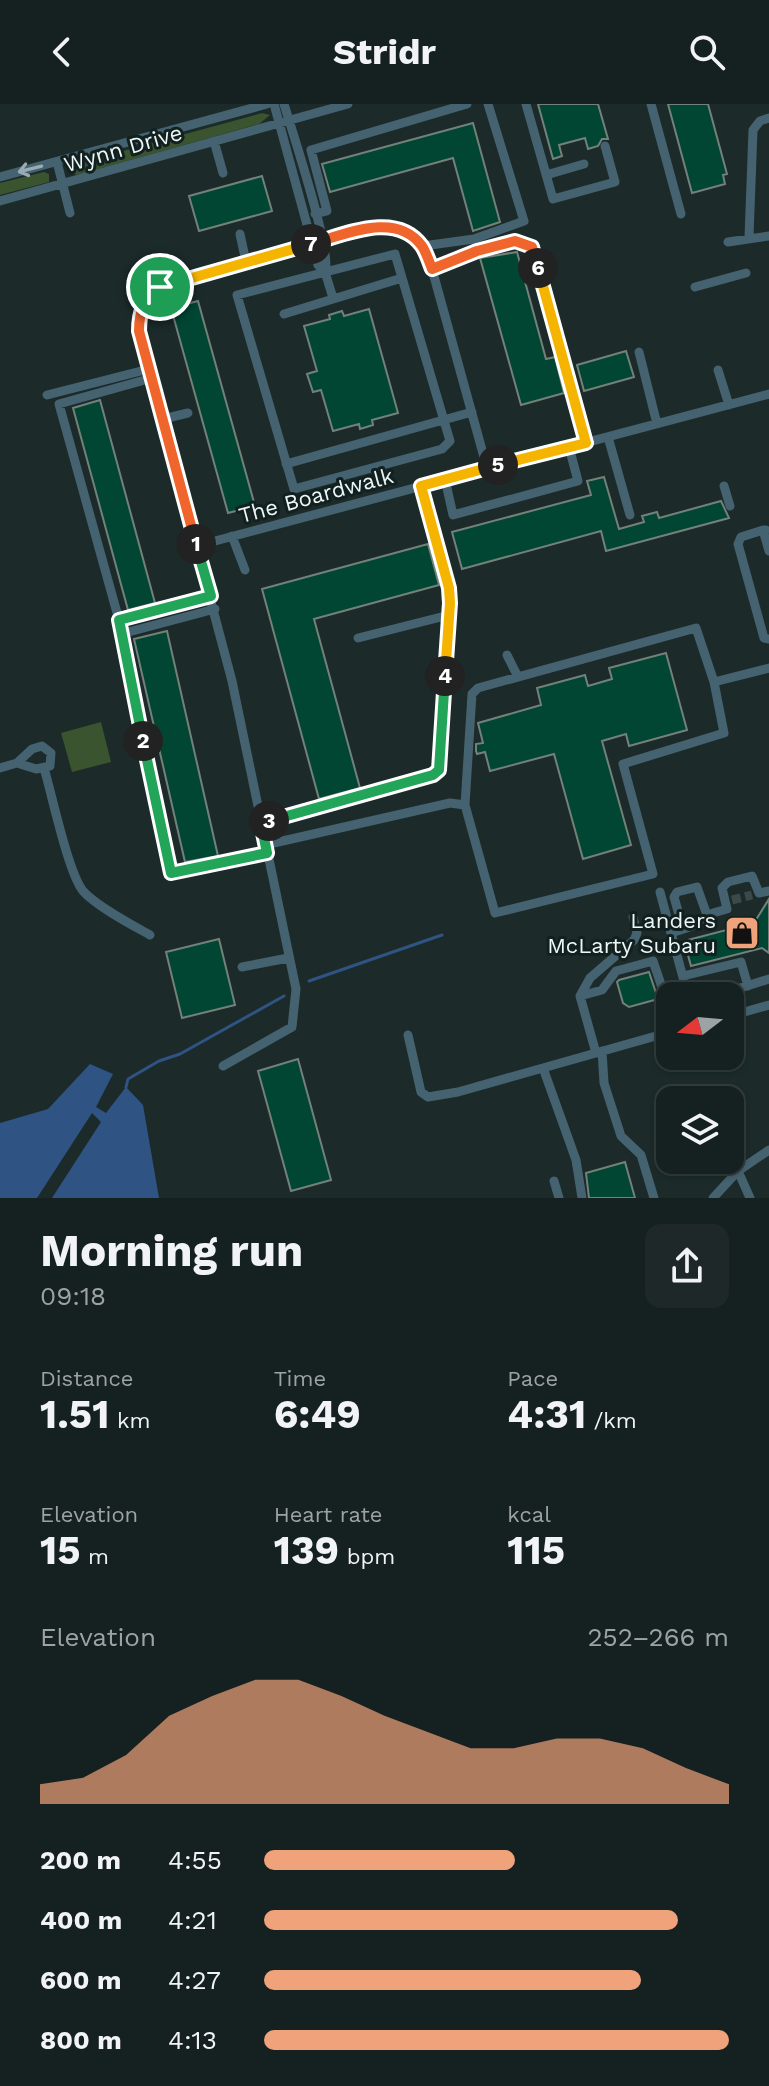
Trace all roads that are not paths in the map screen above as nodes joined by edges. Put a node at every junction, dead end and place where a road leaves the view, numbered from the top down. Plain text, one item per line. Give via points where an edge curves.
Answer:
1 (267, 104) edge
2 (274, 104) edge
3 (284, 104) edge
4 (348, 104) edge
5 (467, 104) edge
6 (488, 104) edge
7 (526, 104) edge
8 (651, 104) edge
9 (769, 118) edge
10 (284, 122) junction
11 (214, 141) junction
12 (605, 146) dead end
13 (57, 162) junction
14 (584, 164) dead end
15 (223, 173) dead end
16 (546, 175) junction
17 (0, 177) edge
18 (63, 184) junction
19 (0, 201) edge
20 (70, 213) dead end
21 (315, 214) junction
22 (681, 214) dead end
23 (240, 234) dead end
24 (769, 236) edge
25 (749, 237) junction
26 (318, 242) junction
27 (728, 242) dead end
28 (423, 246) junction
29 (246, 262) junction
30 (432, 269) junction
31 (325, 272) junction
32 (746, 273) dead end
33 (402, 278) junction
34 (695, 287) dead end
35 (333, 298) junction
36 (284, 314) dead end
37 (639, 352) dead end
38 (718, 370) dead end
39 (150, 374) junction
40 (769, 394) edge
41 (47, 395) dead end
42 (729, 405) junction
43 (472, 412) junction
44 (188, 413) dead end
45 (163, 419) junction
46 (445, 419) junction
47 (657, 424) junction
48 (608, 437) junction
49 (586, 443) junction
50 (569, 447) junction
51 (286, 464) junction
52 (487, 468) junction
53 (445, 479) junction
54 (421, 486) junction
55 (724, 486) dead end
56 (730, 506) dead end
57 (630, 515) dead end
58 (766, 530) edge
59 (232, 536) junction
60 (196, 546) junction
61 (769, 551) edge
62 (245, 570) dead end
63 (211, 596) junction
64 (215, 609) junction
65 (449, 615) junction
66 (119, 620) junction
67 (121, 634) junction
68 (358, 638) dead end
69 (769, 639) edge
70 (507, 655) dead end
71 (769, 668) edge
72 (518, 677) junction
73 (714, 682) junction
74 (17, 763) junction
75 (0, 768) edge
76 (44, 768) junction
77 (465, 805) junction
78 (261, 823) junction
79 (266, 849) junction
80 (660, 892) dead end
81 (760, 893) edge
82 (633, 917) dead end
83 (708, 918) junction
84 (683, 929) junction
85 (671, 933) junction
86 (150, 935) dead end
87 (288, 958) junction
88 (242, 967) dead end
89 (683, 976) junction
90 (769, 980) edge
91 (660, 982) edge
92 (684, 982) edge
93 (748, 986) junction
94 (744, 987) edge
95 (580, 996) junction
96 (769, 1005) edge
97 (744, 1012) edge
98 (408, 1035) dead end
99 (656, 1036) edge
100 (599, 1052) junction
101 (223, 1066) dead end
102 (543, 1068) junction
103 (769, 1150) edge
104 (744, 1167) edge
105 (735, 1174) edge
106 (739, 1174) edge
107 (554, 1181) dead end
108 (559, 1198) edge
109 (582, 1198) edge
110 (654, 1198) edge
111 (713, 1198) edge
112 (750, 1198) edge

1 - 13 street, Wynn Drive
2 - 10 street
3 - 10 street
4 - 10 street, Wynn Drive
5 - 21 street via 311,150 327,211
6 - 28 street via 524,221 474,239
7 - 16 street
8 - 22 street
9 - 25 street via 753,130
10 - 11 street, Wynn Drive
10 - 21 street
10 - 26 street
11 - 15 street
11 - 18 street, Wynn Drive
12 - 16 street via 615,182 553,199
13 -> 17 street, Wynn Drive
13 - 18 street
14 - 16 street
18 - 19 street, Wynn Drive
18 - 20 street
21 - 26 street
23 - 29 street
24 - 25 street
25 - 27 street
26 - 28 street via 387,226
26 - 29 street
26 - 31 street via 318,265
28 - 30 street
29 - 39 street via 152,293 139,316
30 - 43 street
30 - 49 street via 515,241 532,247
31 - 33 street via 395,254
31 - 35 street
31 - 51 street via 237,295
32 - 34 street
33 - 35 street
33 - 46 street
35 - 36 street
37 - 47 street
38 - 42 street
39 - 41 street
39 - 45 street
39 - 66 street via 59,404
40 - 42 street, The Boardwalk
42 - 47 street, The Boardwalk
43 - 46 street
43 - 52 street
44 - 45 street
45 - 60 street
46 - 51 street
46 - 51 street via 450,441 442,449 294,489
47 - 48 street, The Boardwalk
48 - 49 street, The Boardwalk
48 - 57 street
49 - 50 street, The Boardwalk
50 - 52 street, The Boardwalk
50 - 53 street via 578,481 453,515
52 - 53 street, The Boardwalk
53 - 54 street, The Boardwalk
54 - 59 street, The Boardwalk
54 - 65 street via 449,588
55 - 56 street
58 - 61 street
58 - 69 street via 741,537 738,544 764,638
59 - 60 street, The Boardwalk
59 - 62 street
60 - 63 street
63 - 64 street
63 - 66 street
64 - 67 street
64 - 78 street
65 - 68 street
65 - 78 street via 439,770
66 - 67 street
67 - 79 street via 171,873
70 - 72 street
71 - 73 street
72 - 73 street via 696,628
72 - 77 street via 472,694
73 - 77 street via 724,733 623,764 653,874 495,913
74 - 75 street
74 - 76 street
74 - 76 street via 42,746 51,753 50,766
76 - 86 street via 73,872 84,892
77 - 79 street via 450,803
78 - 79 street
79 - 87 street
80 - 85 street
81 - 83 street via 752,876 724,884 727,909
82 - 95 street via 634,940 590,978
83 - 84 street
83 - 84 street via 697,887 677,892
84 - 85 street
85 - 89 street
87 - 88 street
87 - 101 street via 296,989 292,1027
89 - 92 street
89 - 93 street via 741,962
90 - 93 street
91 - 95 street via 653,961 616,971 602,990
93 - 94 street
95 - 100 street
96 - 97 street
98 - 102 street via 421,1092 428,1097
99 - 100 street
100 - 102 street
100 - 110 street via 621,1136 641,1155
102 - 109 street via 576,1160
103 - 104 street
105 - 111 street
106 - 112 street
107 - 108 street

